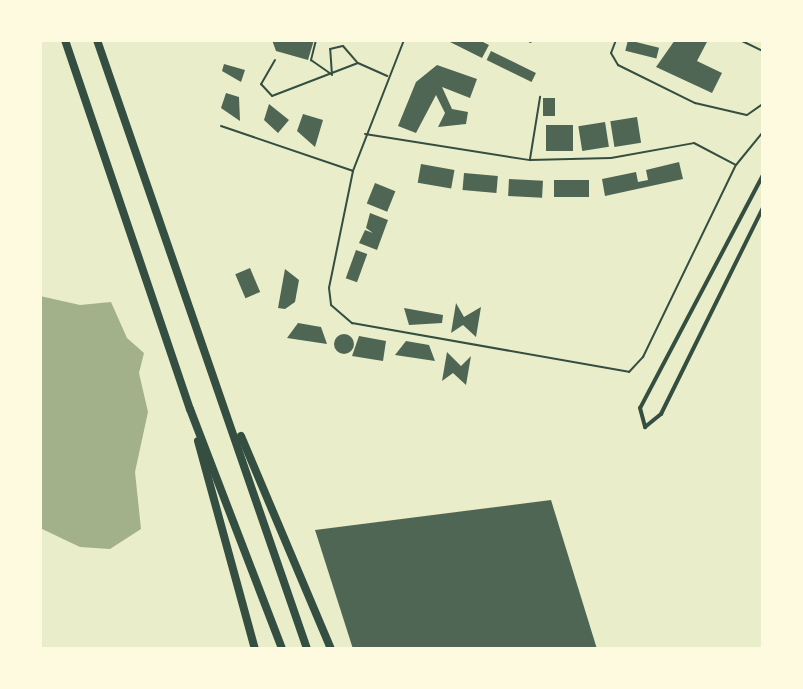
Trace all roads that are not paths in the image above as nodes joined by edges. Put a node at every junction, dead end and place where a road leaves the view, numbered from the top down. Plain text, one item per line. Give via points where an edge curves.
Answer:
1 (65, 40) edge
2 (97, 40) edge
3 (316, 40) edge
4 (333, 40) edge
5 (404, 40) edge
6 (526, 40) edge
7 (616, 40) edge
8 (740, 40) edge
9 (531, 42) dead end
10 (336, 46) junction
11 (763, 51) edge
12 (275, 60) dead end
13 (358, 63) junction
14 (332, 75) junction
15 (389, 76) junction
16 (540, 97) dead end
17 (763, 104) edge
18 (221, 126) dead end
19 (763, 132) edge
20 (364, 134) junction
21 (530, 160) junction
22 (736, 165) junction
23 (353, 171) junction
24 (763, 175) edge
25 (763, 208) edge
26 (224, 400) junction
27 (190, 409) junction
28 (255, 649) edge
29 (282, 649) edge
30 (307, 649) edge
31 (331, 649) edge

1 - 27 highway
2 - 26 highway
3 - 14 lane via 311,60
4 - 10 lane
5 - 15 lane
6 - 9 lane
7 - 17 lane via 611,53 618,65 695,103 747,115
8 - 11 lane
10 - 13 lane
10 - 14 lane via 326,55
12 - 14 lane via 261,84 272,96
13 - 14 lane
13 - 15 lane
15 - 20 lane
16 - 21 lane
18 - 23 lane
19 - 22 lane
20 - 21 lane
20 - 23 lane
21 - 22 lane via 611,158 694,143
22 - 23 lane via 643,357 617,375 340,318 329,288
24 - 25 street via 640,408 645,427 661,414
26 - 30 highway
26 - 31 highway
27 - 28 highway
27 - 29 highway

